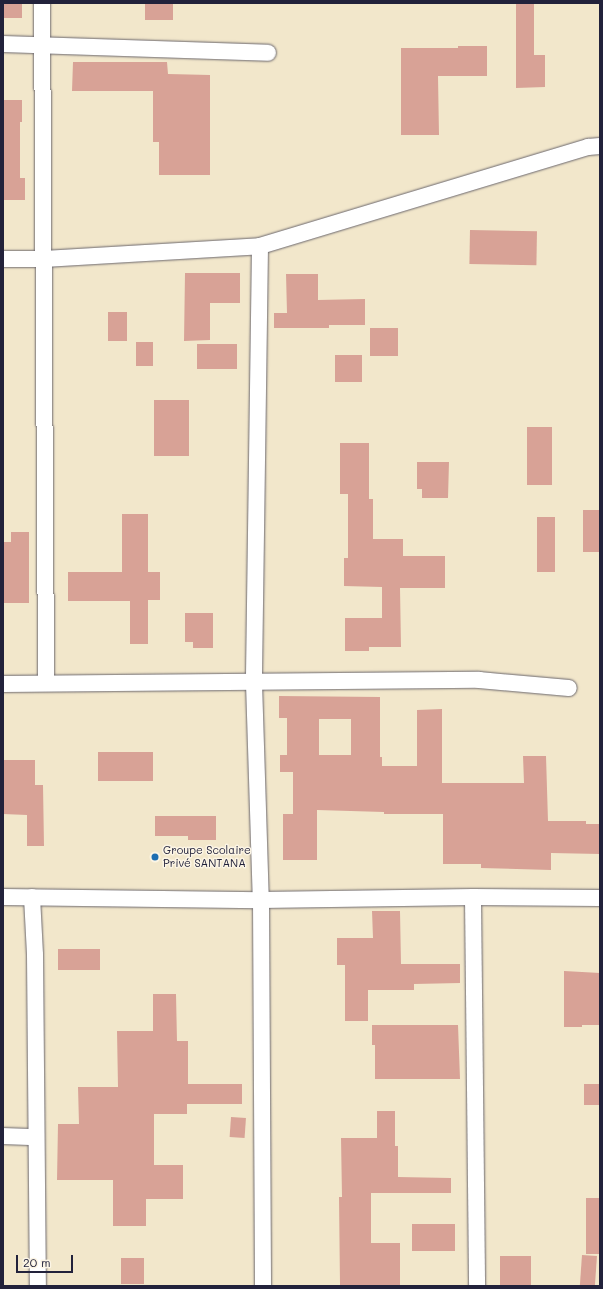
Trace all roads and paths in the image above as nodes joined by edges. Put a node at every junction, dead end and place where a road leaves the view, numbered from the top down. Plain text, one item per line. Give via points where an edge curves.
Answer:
1 (42, 3) edge
2 (3, 44) edge
3 (43, 45) junction
4 (268, 53) dead end
5 (600, 146) edge
6 (260, 246) junction
7 (3, 259) edge
8 (44, 259) junction
9 (254, 682) junction
10 (46, 683) junction
11 (3, 684) edge
12 (569, 688) dead end
13 (3, 897) edge
14 (32, 897) junction
15 (474, 897) junction
16 (600, 898) edge
17 (261, 900) junction
18 (3, 1136) edge
19 (36, 1137) junction
20 (38, 1286) edge
21 (263, 1286) edge
22 (477, 1286) edge

1 - 3 street
2 - 3 street
3 - 4 street
3 - 8 street
5 - 6 street via 588,147
6 - 8 street
6 - 9 street
7 - 8 street
8 - 10 street
9 - 10 street
9 - 12 street via 479,680
9 - 17 street
10 - 11 street
13 - 14 street
14 - 17 street
14 - 19 street
15 - 16 street
15 - 17 street
15 - 22 street
17 - 21 street
18 - 19 street
19 - 20 street

